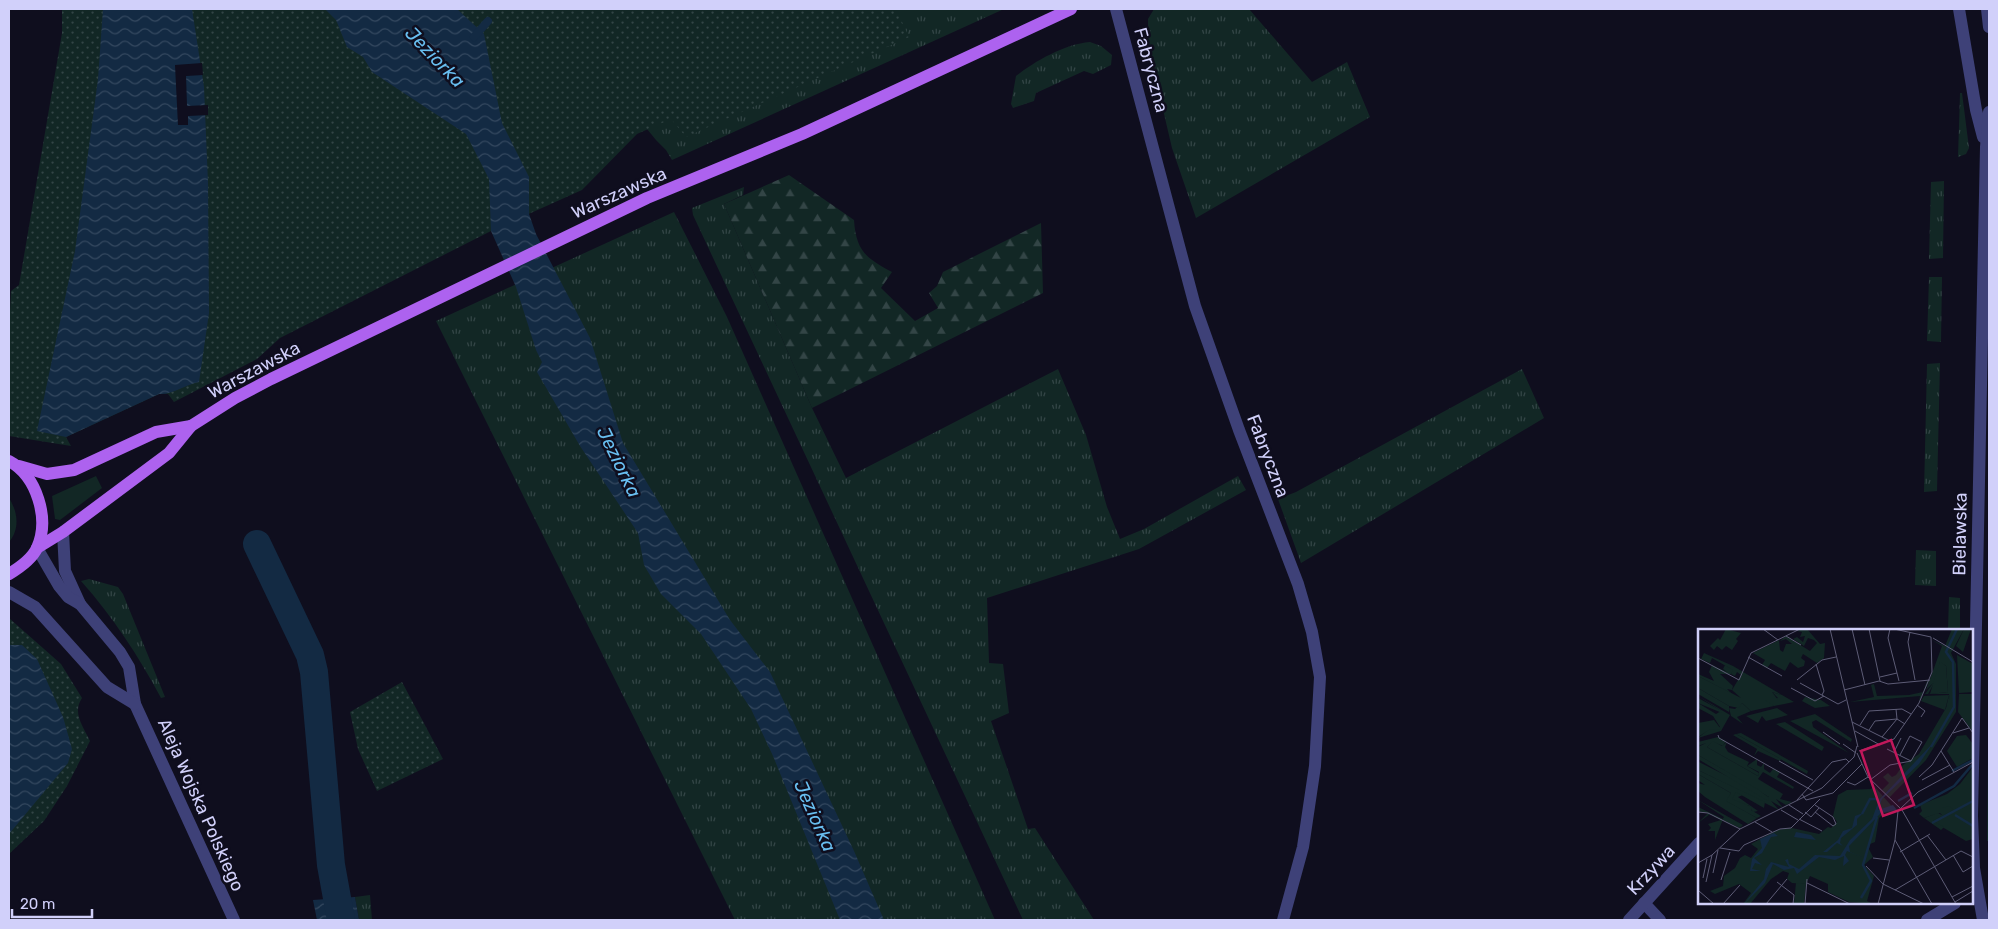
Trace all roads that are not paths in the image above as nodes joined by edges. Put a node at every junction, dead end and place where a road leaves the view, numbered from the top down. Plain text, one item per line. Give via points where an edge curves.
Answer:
1 (1069, 9) edge
2 (1116, 9) edge
3 (1959, 9) edge
4 (1987, 9) edge
5 (1989, 27) edge
6 (1989, 112) edge
7 (1986, 147) junction
8 (191, 426) junction
9 (14, 464) edge
10 (63, 532) junction
11 (37, 548) junction
12 (9, 574) edge
13 (1983, 583) edge
14 (9, 592) edge
15 (80, 604) junction
16 (135, 704) junction
17 (1973, 811) edge
18 (1698, 844) edge
19 (1973, 855) edge
20 (1975, 898) edge
21 (1644, 903) junction
22 (1953, 904) edge
23 (234, 920) edge
24 (1282, 920) edge
25 (1628, 920) edge
26 (1660, 920) edge
27 (1927, 920) edge
28 (1983, 920) edge

1 - 8 main road, Warszawska via 802,134 647,198 430,301 264,382
2 - 24 street, Fabryczna via 1195,306 1298,584 1312,632 1320,677 1316,766 1303,847
3 - 7 street, Bielawska via 1976,110
4 - 5 street
6 - 7 street, Bielawska
7 - 13 street, Bielawska
8 - 9 main road, Warszawska via 156,432 74,470 47,474
8 - 10 main road, Warszawska via 169,453
9 - 11 main road via 40,505 42,532
10 - 11 main road, Warszawska
10 - 15 street, Aleja Wojska Polskiego via 65,570
11 - 12 main road, Warszawska
11 - 15 street, Aleja Wojska Polskiego via 52,577 68,597
13 - 17 street, Bielawska
14 - 16 street via 35,607 107,687
15 - 16 street, Aleja Wojska Polskiego via 129,667
16 - 23 street, Aleja Wojska Polskiego
18 - 21 street, Krzywa
19 - 20 street, Bielawska
20 - 28 street, Bielawska
21 - 25 street, Krzywa
21 - 26 street
22 - 27 street

